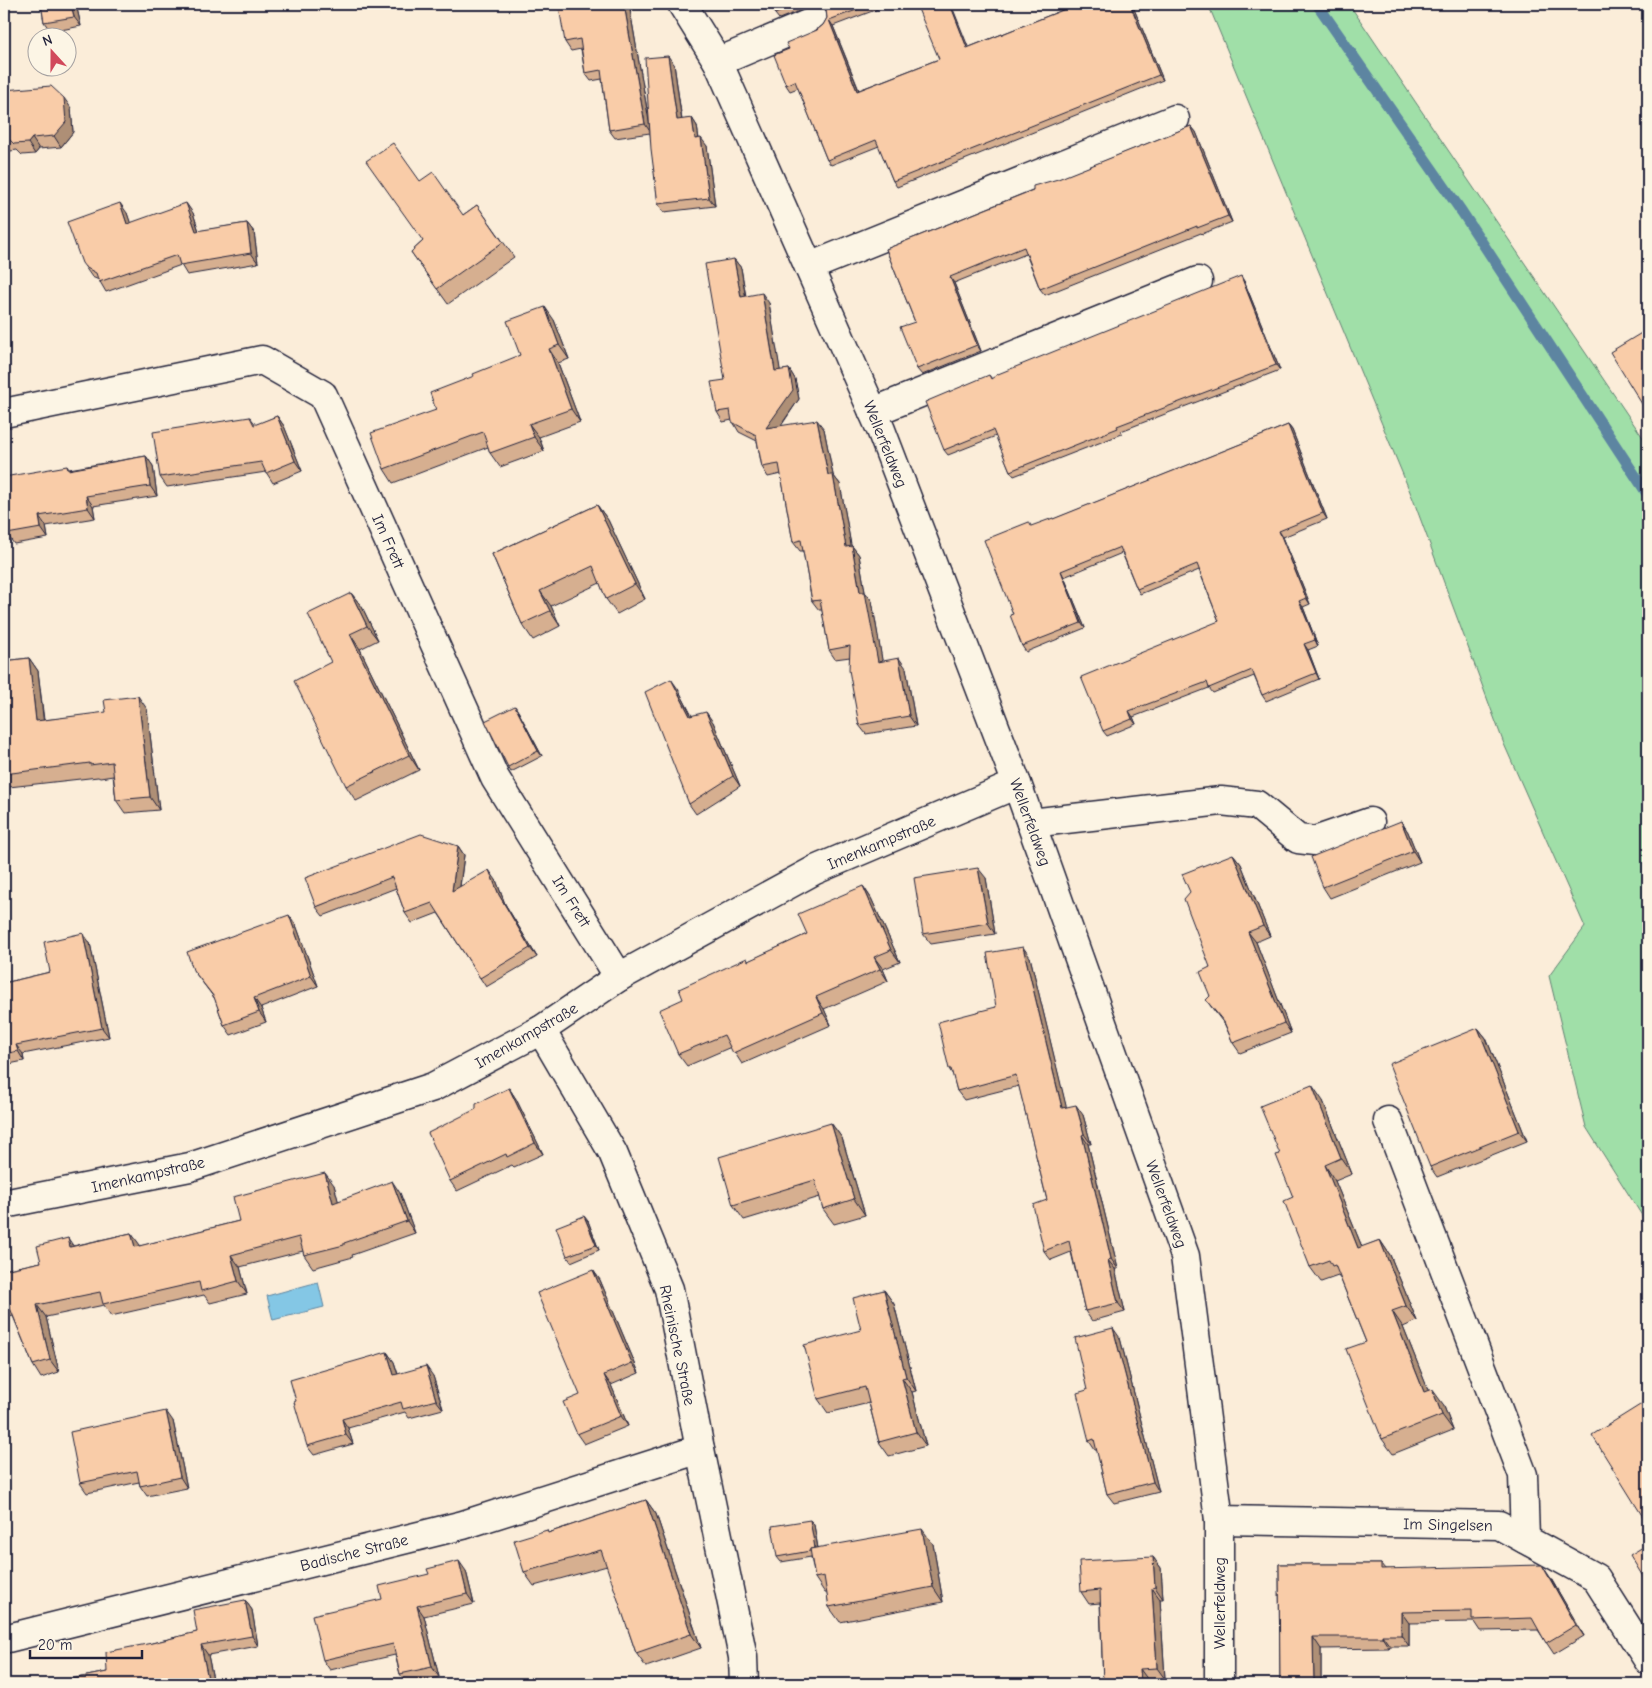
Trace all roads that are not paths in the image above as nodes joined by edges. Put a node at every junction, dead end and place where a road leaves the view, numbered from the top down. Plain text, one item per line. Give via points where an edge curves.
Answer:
1 (682, 4) edge
2 (815, 21) dead end
3 (718, 62) junction
4 (1175, 119) dead end
5 (809, 268) junction
6 (1198, 281) dead end
7 (873, 412) junction
8 (4, 413) edge
9 (1017, 784) junction
10 (1370, 822) dead end
11 (1031, 823) junction
12 (619, 977) junction
13 (541, 1030) junction
14 (1388, 1121) dead end
15 (4, 1204) edge
16 (700, 1449) junction
17 (1219, 1520) junction
18 (1525, 1539) junction
19 (4, 1639) edge
20 (1648, 1660) edge
21 (744, 1684) edge
22 (1219, 1684) edge

1 - 3 street, Wellerfeldweg
2 - 3 street
3 - 5 street, Wellerfeldweg
4 - 5 street
5 - 7 street, Wellerfeldweg
6 - 7 street
7 - 9 street, Wellerfeldweg
8 - 12 street, Im Frett via 262,360 323,395 495,778
9 - 11 street, Wellerfeldweg
9 - 12 street, Imenkampstraße via 815,870
10 - 11 street via 1315,841 1298,839 1257,805 1221,801
11 - 17 street, Wellerfeldweg via 1185,1256
12 - 13 street, Imenkampstraße
13 - 15 street, Imenkampstraße via 433,1087 190,1167
13 - 16 street, Rheinische Straße via 613,1153 668,1289
14 - 18 street via 1522,1476
16 - 19 street, Badische Straße via 463,1525
16 - 21 street, Rheinische Straße via 743,1657
17 - 18 street, Im Singelsen via 1499,1525
17 - 22 street, Wellerfeldweg
18 - 20 street, Im Singelsen via 1596,1578

